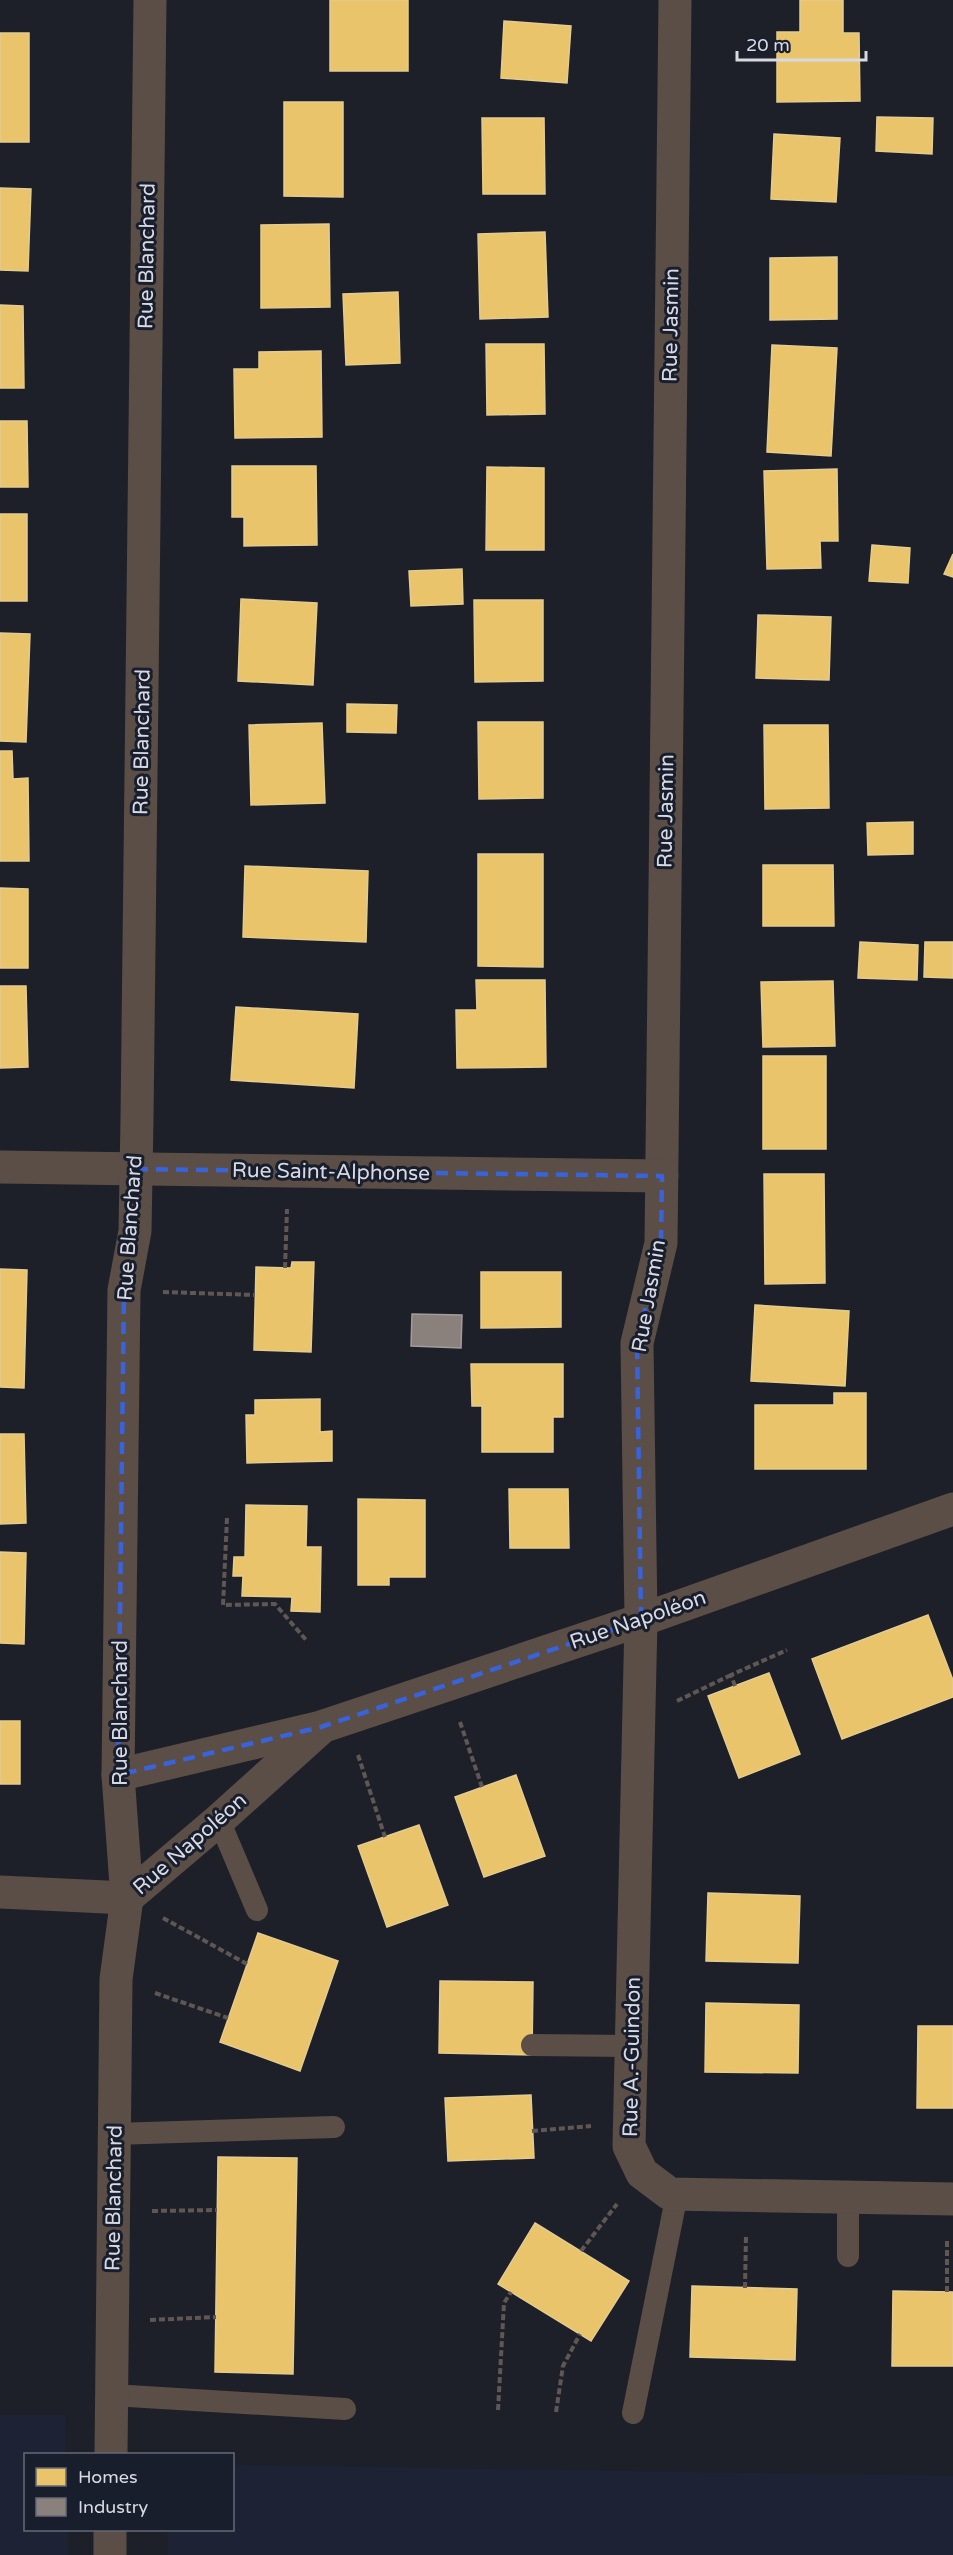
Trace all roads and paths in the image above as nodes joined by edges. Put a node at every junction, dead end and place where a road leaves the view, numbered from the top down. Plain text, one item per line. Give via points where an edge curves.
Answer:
1 (150, 0) edge
2 (675, 0) edge
3 (0, 1167) edge
4 (136, 1169) junction
5 (288, 1171) junction
6 (662, 1176) junction
7 (285, 1268) dead end
8 (124, 1290) junction
9 (255, 1296) dead end
10 (953, 1509) edge
11 (227, 1518) dead end
12 (641, 1620) junction
13 (307, 1641) dead end
14 (787, 1650) dead end
15 (731, 1675) junction
16 (447, 1685) junction
17 (735, 1686) dead end
18 (639, 1719) junction
19 (334, 1723) junction
20 (118, 1775) junction
21 (482, 1787) dead end
22 (219, 1820) junction
23 (385, 1837) dead end
24 (0, 1892) edge
25 (128, 1898) junction
26 (257, 1910) dead end
27 (247, 1964) dead end
28 (116, 1979) junction
29 (228, 2018) dead end
30 (532, 2045) dead end
31 (631, 2046) junction
32 (630, 2123) junction
33 (334, 2127) dead end
34 (532, 2131) dead end
35 (114, 2134) junction
36 (642, 2173) junction
37 (677, 2194) junction
38 (746, 2195) junction
39 (848, 2197) junction
40 (950, 2199) edge
41 (217, 2210) dead end
42 (114, 2211) junction
43 (581, 2252) dead end
44 (848, 2256) dead end
45 (745, 2288) dead end
46 (512, 2292) dead end
47 (947, 2292) dead end
48 (216, 2317) dead end
49 (112, 2321) junction
50 (580, 2334) dead end
51 (112, 2395) junction
52 (345, 2409) dead end
53 (498, 2410) dead end
54 (556, 2412) dead end
55 (633, 2413) dead end
56 (111, 2453) edge
57 (110, 2531) edge
58 (110, 2555) edge

1 - 4 street, Rue Blanchard
2 - 6 street, Rue Jasmin
3 - 4 street, Rue Saint-Alphonse
4 - 5 street, Rue Saint-Alphonse
4 - 8 street, Rue Blanchard via 135,1231
5 - 6 street, Rue Saint-Alphonse
5 - 7 path
6 - 12 street, Rue Jasmin via 661,1243 638,1343
8 - 9 path
8 - 20 street, Rue Blanchard
10 - 12 street, Rue Napoléon
11 - 13 path via 223,1605 275,1604
12 - 16 street, Rue Napoléon
12 - 18 street, Rue A.-Guindon
14 - 15 path
15 - 17 path
15 - 18 path
16 - 19 street, Rue Napoléon
16 - 21 path
18 - 31 street, Rue A.-Guindon
19 - 20 street, Rue Napoléon
19 - 22 street, Rue Napoléon
19 - 23 path
20 - 25 street, Rue Blanchard
22 - 25 street, Rue Napoléon
22 - 26 lane
24 - 25 street, Rue Napoléon
25 - 27 path
25 - 28 street, Rue Blanchard
28 - 29 path
28 - 35 street, Rue Blanchard
30 - 31 lane
31 - 32 street, Rue A.-Guindon
32 - 34 path
32 - 36 street, Rue A.-Guindon via 629,2146
33 - 35 lane
35 - 42 street, Rue Blanchard
36 - 37 street, Rue A.-Guindon via 670,2194
36 - 43 path
37 - 38 street, Rue A.-Guindon
37 - 55 lane
38 - 39 street, Rue A.-Guindon
38 - 45 path
39 - 40 street, Rue A.-Guindon
39 - 44 lane
40 - 47 path
41 - 42 path
42 - 49 street, Rue Blanchard
46 - 53 path via 504,2303
48 - 49 path
49 - 51 street, Rue Blanchard
50 - 54 path via 562,2366
51 - 52 lane
51 - 56 street, Rue Blanchard
57 - 58 street

